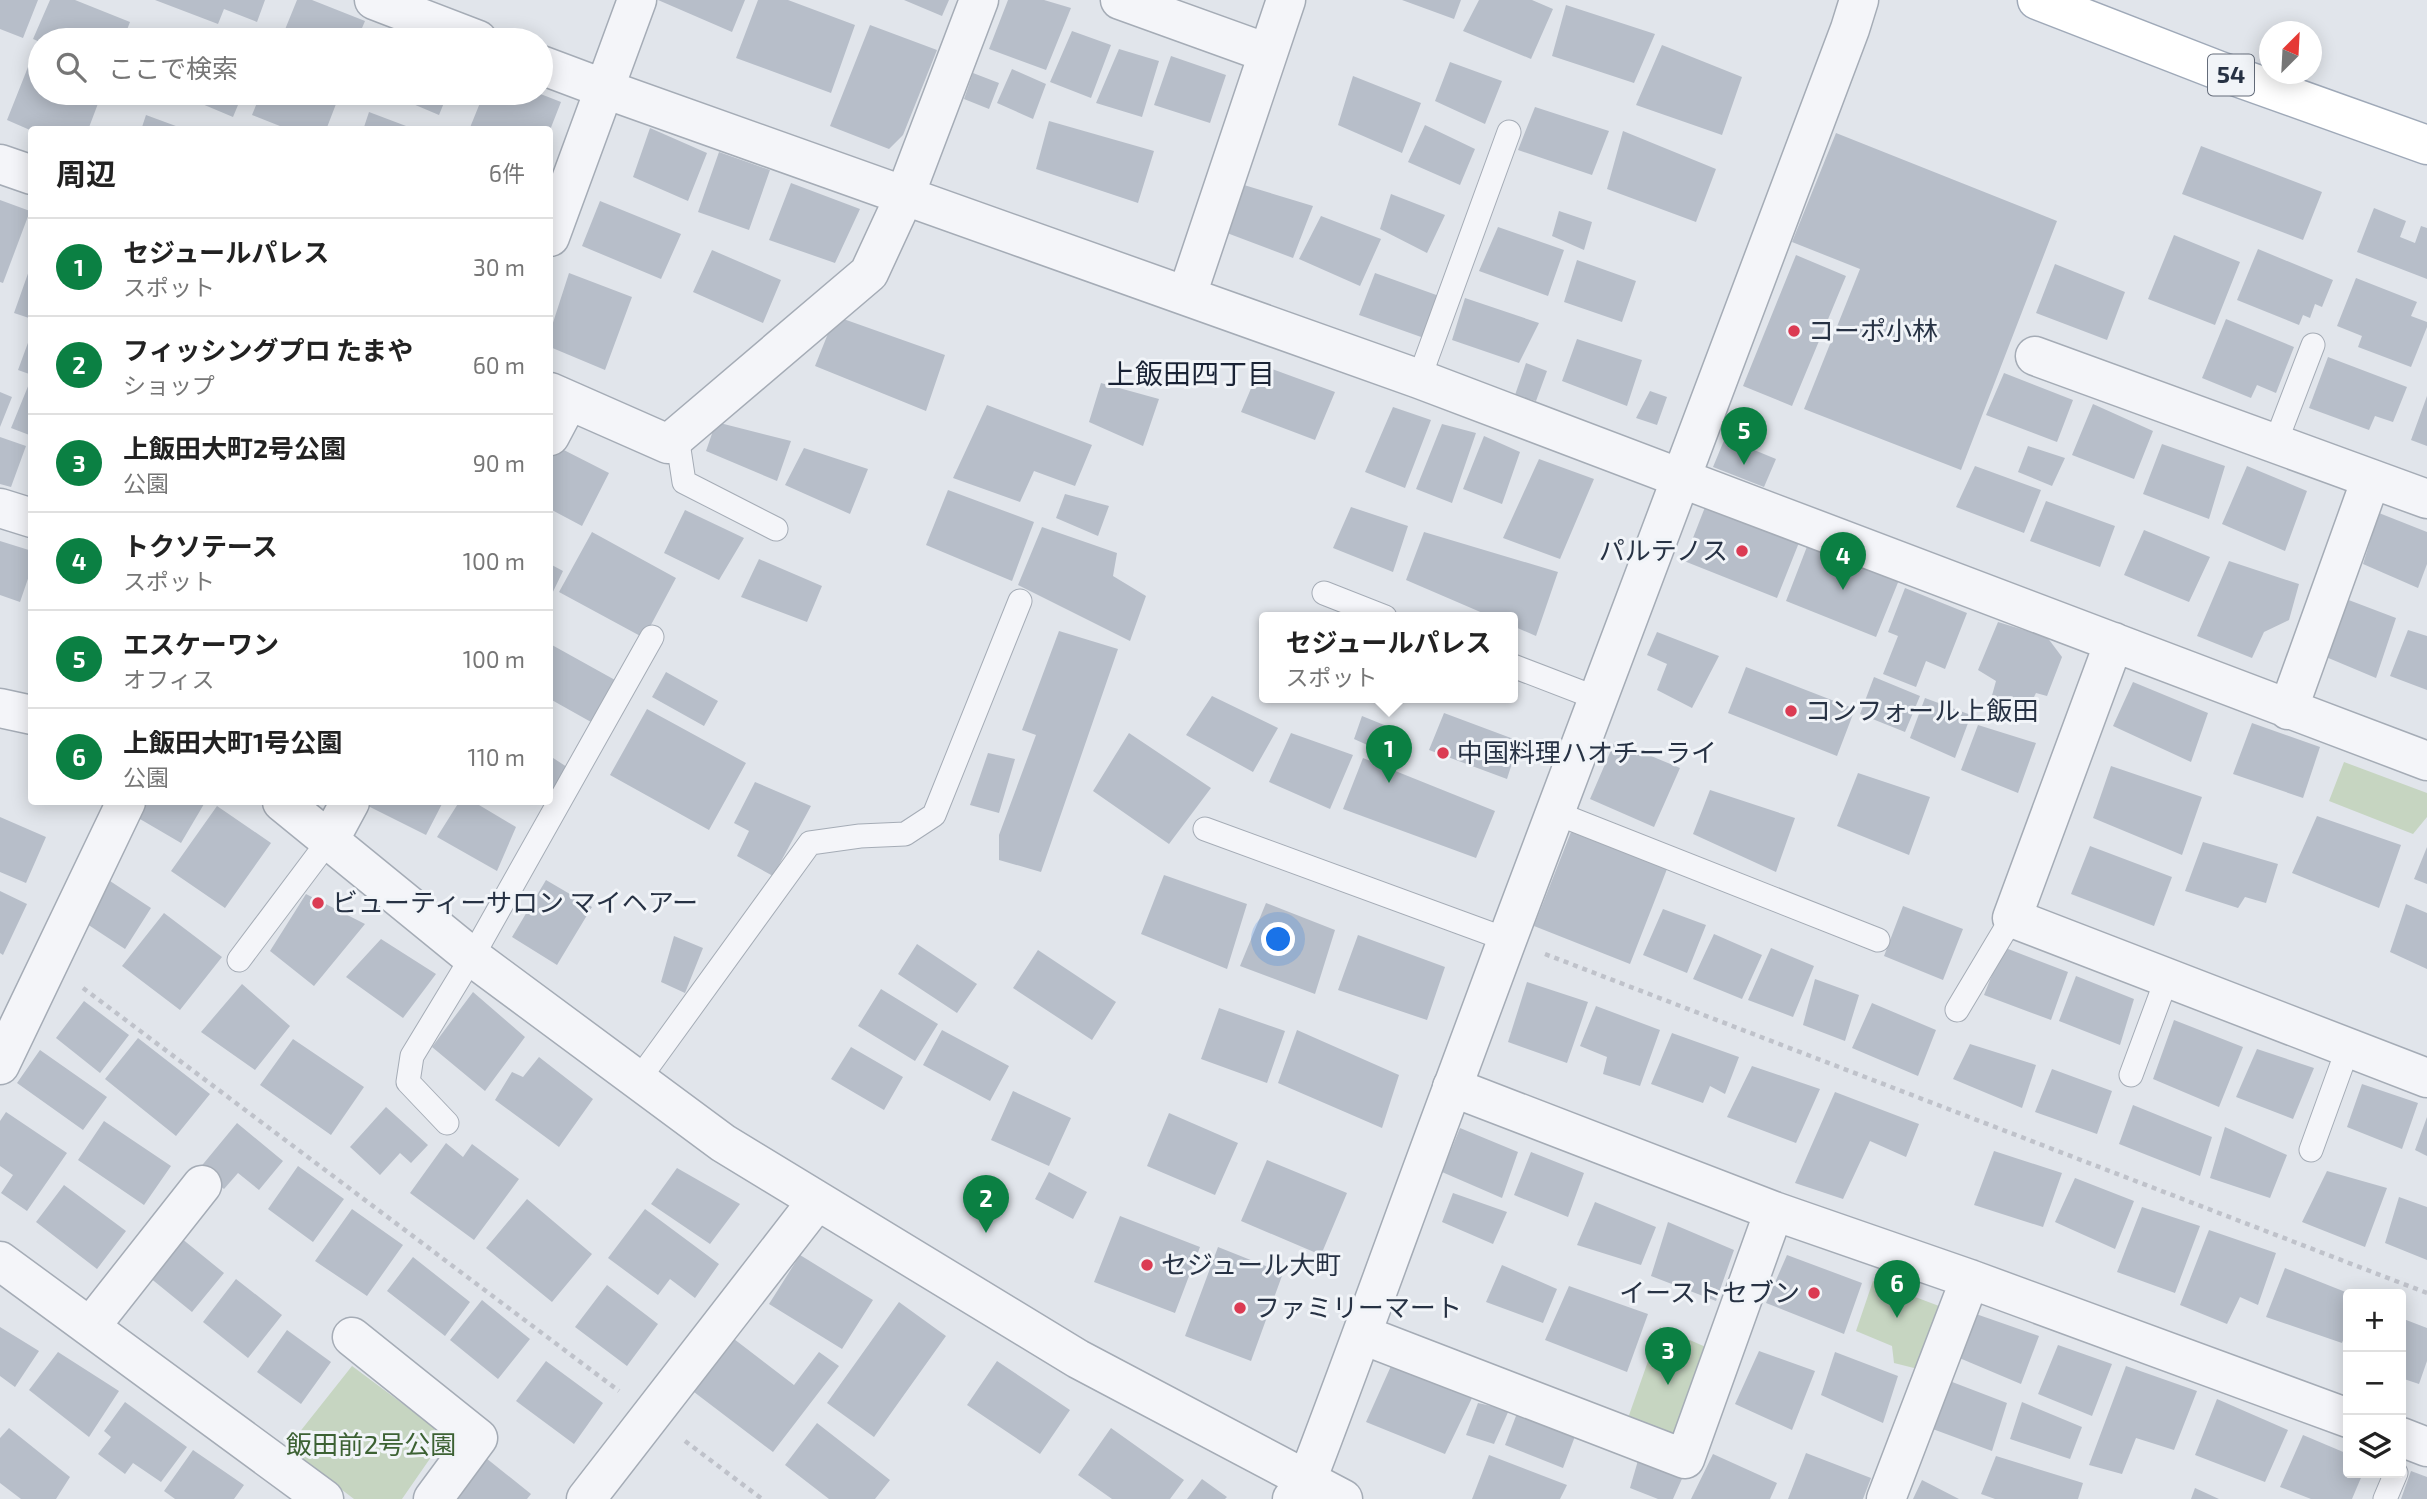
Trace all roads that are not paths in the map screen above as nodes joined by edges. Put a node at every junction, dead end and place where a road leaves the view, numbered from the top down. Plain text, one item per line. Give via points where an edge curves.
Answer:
1 (374, 0) edge
2 (636, 0) edge
3 (979, 0) edge
4 (1120, 0) edge
5 (1286, 0) edge
6 (1859, 0) edge
7 (2037, 0) edge
8 (447, 28) edge
9 (1267, 54) junction
10 (553, 70) edge
11 (605, 89) junction
12 (1508, 132) dead end
13 (2427, 145) edge
14 (0, 164) edge
15 (28, 174) edge
16 (905, 195) junction
17 (553, 229) edge
18 (1187, 296) junction
19 (2313, 345) dead end
20 (2035, 356) dead end
21 (1419, 379) junction
22 (559, 397) edge
23 (553, 423) edge
24 (677, 436) junction
25 (2275, 444) junction
26 (1682, 479) junction
27 (2371, 479) junction
28 (2427, 499) edge
29 (0, 508) edge
30 (28, 517) edge
31 (776, 529) dead end
32 (1324, 593) dead end
33 (1020, 600) dead end
34 (1372, 612) edge
35 (652, 637) dead end
36 (2114, 642) junction
37 (1518, 668) edge
38 (1599, 699) junction
39 (0, 708) edge
40 (2288, 710) junction
41 (28, 714) edge
42 (2427, 761) edge
43 (126, 805) edge
44 (286, 805) edge
45 (348, 805) edge
46 (1556, 813) junction
47 (1205, 829) dead end
48 (330, 839) junction
49 (2012, 918) junction
50 (1508, 940) junction
51 (1878, 940) dead end
52 (472, 957) junction
53 (239, 960) dead end
54 (2167, 978) junction
55 (1957, 1010) dead end
56 (2348, 1048) junction
57 (0, 1065) edge
58 (2131, 1075) dead end
59 (2427, 1078) edge
60 (639, 1079) junction
61 (1452, 1087) junction
62 (447, 1123) dead end
63 (2311, 1150) dead end
64 (202, 1185) dead end
65 (817, 1201) junction
66 (1773, 1211) junction
67 (0, 1261) edge
68 (1970, 1279) junction
69 (90, 1327) junction
70 (1363, 1335) junction
71 (352, 1337) dead end
72 (2343, 1416) edge
73 (2407, 1452) edge
74 (1300, 1490) edge
75 (324, 1499) edge
76 (433, 1499) edge
77 (586, 1499) edge
78 (1343, 1499) edge
79 (1886, 1499) edge
80 (2385, 1499) edge

1 - 8 street
2 - 11 street
3 - 16 street
4 - 9 street
5 - 9 street
6 - 26 street
7 - 13 main road, 54
9 - 18 street
10 - 11 street
11 - 16 street
11 - 17 street
12 - 21 lane
14 - 15 street
16 - 18 street
16 - 24 street via 869,273
18 - 21 street
19 - 25 lane
20 - 25 street
21 - 26 street
22 - 23 street
22 - 24 street via 668,444
24 - 31 lane via 684,481
25 - 27 street
26 - 36 street
26 - 38 street
27 - 28 street
27 - 40 street
29 - 30 street
32 - 34 lane
33 - 60 lane via 934,815 905,834 810,843
35 - 52 lane
36 - 40 street
36 - 49 street
37 - 38 lane
38 - 46 street
39 - 41 street
40 - 42 street
43 - 57 street
44 - 48 street
45 - 48 street
46 - 50 street
46 - 51 lane
47 - 50 lane
48 - 52 street
48 - 53 lane
49 - 54 street
49 - 55 lane
50 - 61 street
52 - 60 street
52 - 62 lane via 412,1056 408,1082
54 - 56 street
54 - 58 lane
56 - 59 street
56 - 63 lane
60 - 65 street via 723,1143
61 - 66 street
61 - 70 street
64 - 69 street
65 - 74 street
65 - 77 street
66 - 68 street
66 - 70 street via 1685,1459
67 - 69 street
68 - 72 street
68 - 79 street
69 - 75 street
70 - 74 street
71 - 76 street via 478,1438
73 - 80 lane
74 - 78 street

